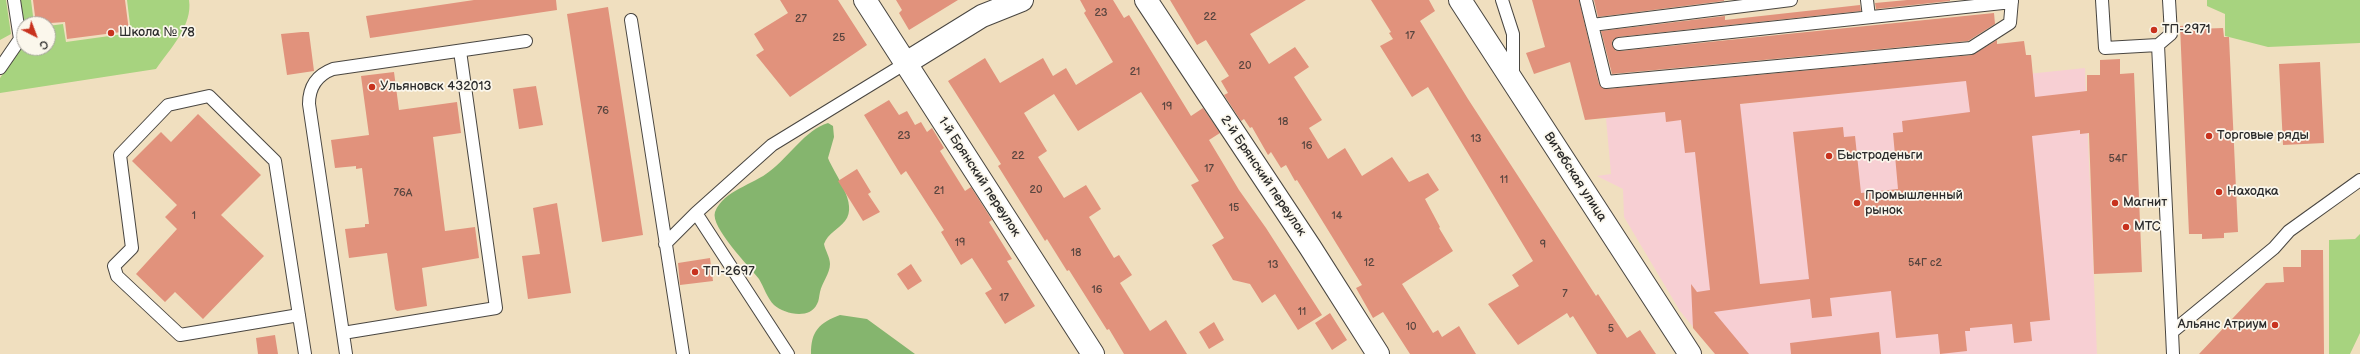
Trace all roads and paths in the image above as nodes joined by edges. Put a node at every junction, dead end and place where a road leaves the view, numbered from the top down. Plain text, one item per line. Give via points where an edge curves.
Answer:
1 (14, 0) edge
2 (865, 0) edge
3 (1022, 0) edge
4 (1146, 0) edge
5 (1460, 0) edge
6 (1502, 0) edge
7 (1586, 0) edge
8 (1791, 0) edge
9 (1867, 0) edge
10 (2102, 0) edge
11 (2169, 0) edge
12 (2012, 1) edge
13 (1869, 17) junction
14 (631, 20) dead end
15 (1592, 25) junction
16 (526, 41) dead end
17 (1619, 44) dead end
18 (2158, 46) junction
19 (460, 51) junction
20 (906, 63) junction
21 (0, 68) edge
22 (1513, 82) junction
23 (2360, 180) edge
24 (696, 213) junction
25 (666, 244) junction
26 (299, 316) dead end
27 (2172, 332) junction
28 (343, 333) junction
29 (305, 354) edge
30 (346, 354) edge
31 (683, 354) edge
32 (788, 354) edge
33 (1093, 354) edge
34 (1378, 354) edge
35 (1690, 354) edge
36 (2173, 354) edge

1 - 21 lane via 20,39
2 - 20 street, 1-й Брянский переулок
3 - 20 street via 982,16
4 - 34 street, 2-й Брянский переулок
5 - 22 street, Витебская улица
6 - 22 lane via 1513,34
7 - 15 lane
8 - 15 lane
9 - 13 lane
10 - 18 lane via 2105,48
11 - 18 lane via 2171,34
12 - 13 lane
12 - 15 lane via 2010,23 1971,48 1606,82
13 - 17 lane
14 - 25 lane
16 - 19 lane
18 - 27 lane
19 - 28 lane via 333,69 325,72 309,95
19 - 28 lane via 496,308
20 - 24 lane via 772,145
20 - 33 street, 1-й Брянский переулок
22 - 35 street, Витебская улица
23 - 27 lane via 2289,231 2274,248
24 - 25 lane
24 - 32 lane
25 - 31 lane
26 - 29 lane via 180,335 116,276 114,266 132,248 120,155 168,105 209,96 275,161
27 - 36 lane
28 - 30 lane

